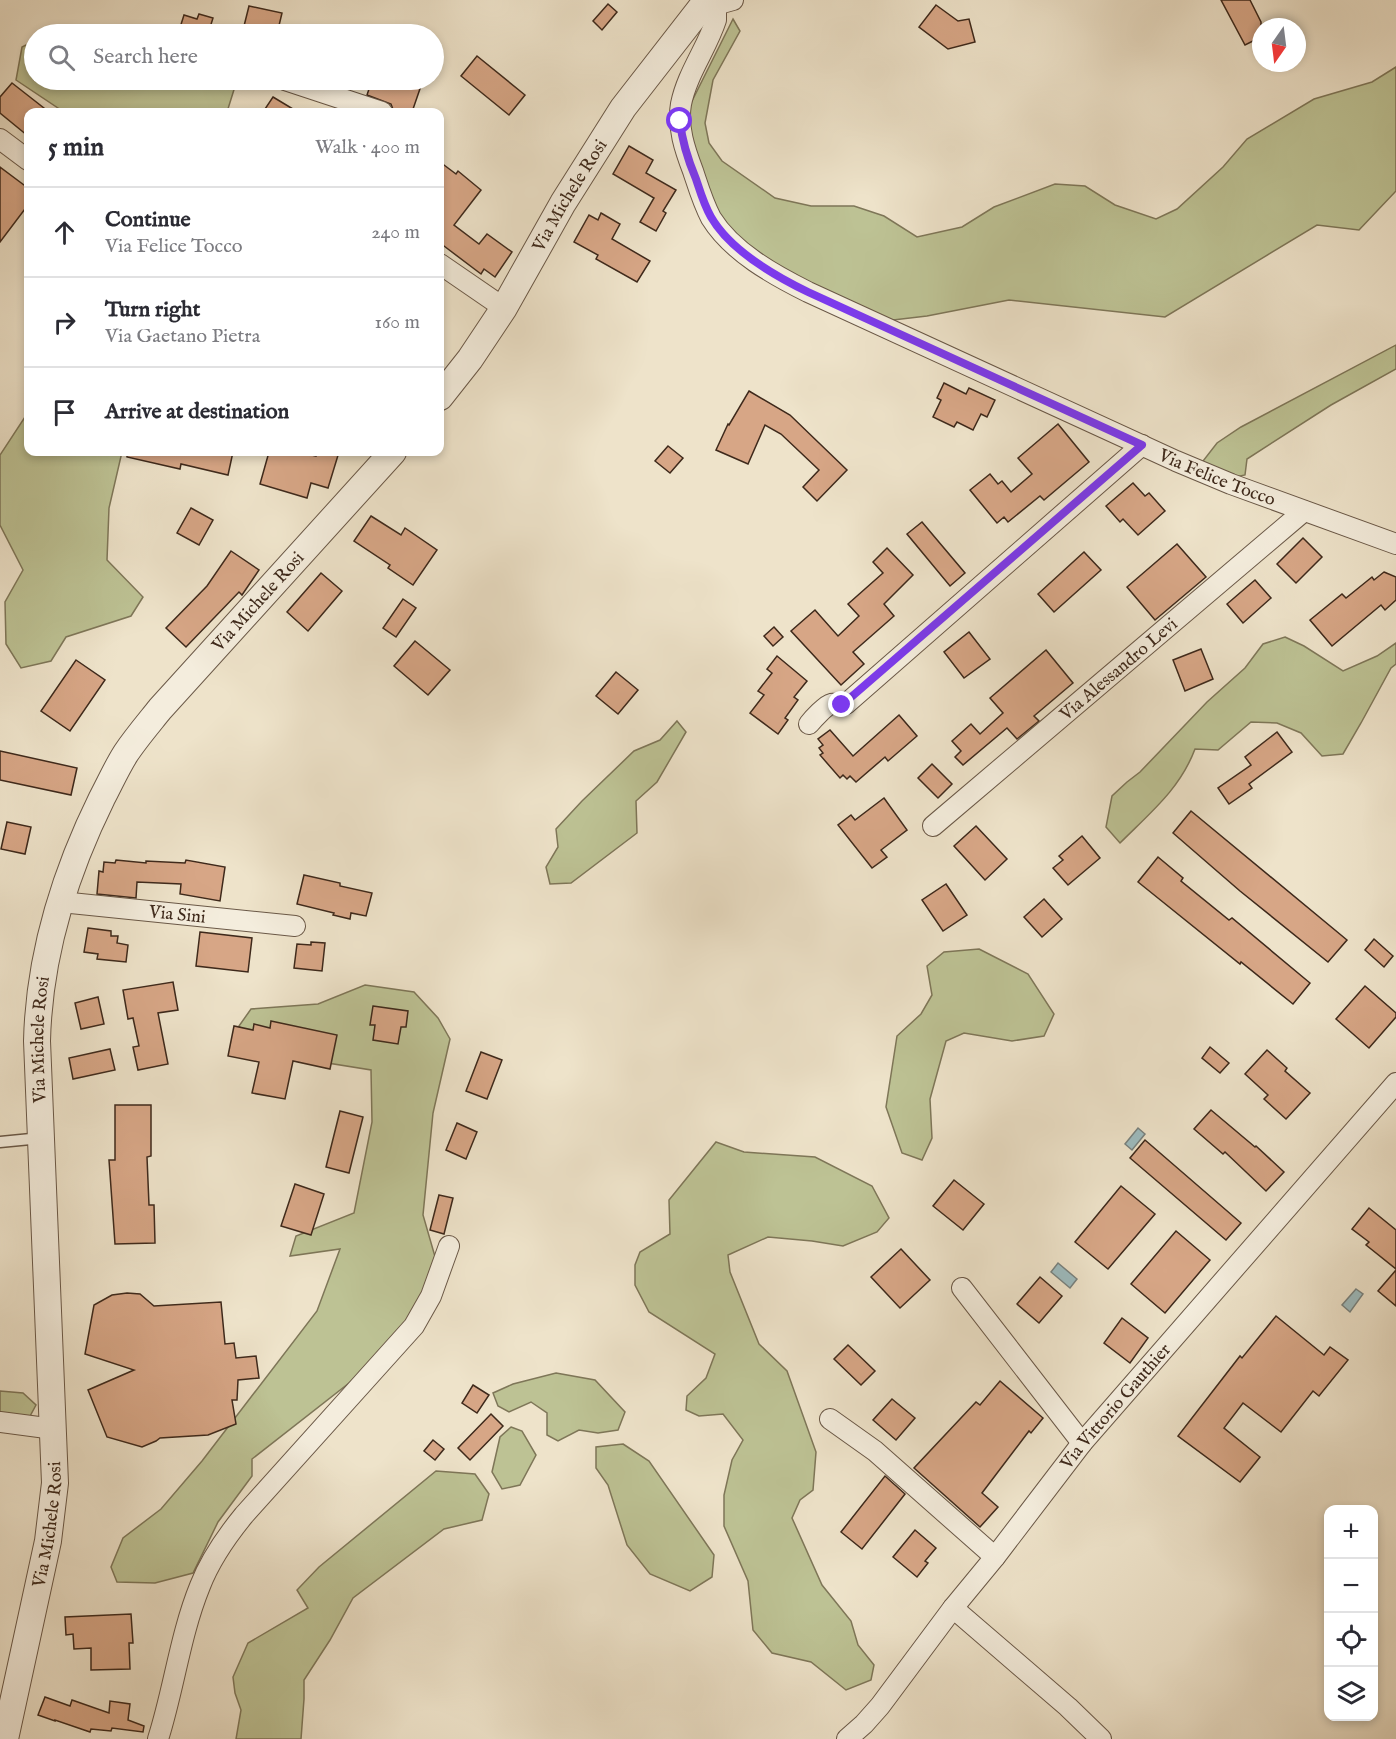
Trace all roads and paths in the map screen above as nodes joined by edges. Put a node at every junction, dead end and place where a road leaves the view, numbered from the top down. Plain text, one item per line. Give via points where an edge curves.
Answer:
1 (717, 1) edge
2 (315, 90) edge
3 (370, 108) edge
4 (0, 139) edge
5 (24, 157) edge
6 (444, 267) edge
7 (504, 308) junction
8 (444, 392) edge
9 (1142, 445) junction
10 (389, 456) edge
11 (1304, 511) junction
12 (1396, 544) edge
13 (809, 724) dead end
14 (933, 826) dead end
15 (61, 902) junction
16 (295, 926) dead end
17 (1396, 1083) edge
18 (42, 1138) junction
19 (0, 1143) edge
20 (449, 1246) dead end
21 (962, 1288) dead end
22 (830, 1419) dead end
23 (0, 1422) edge
24 (54, 1429) junction
25 (1082, 1443) junction
26 (995, 1557) junction
27 (953, 1608) junction
28 (8, 1683) edge
29 (5, 1739) edge
30 (158, 1739) edge
31 (846, 1739) edge
32 (1101, 1739) edge

1 - 7 street, Via Michele Rosi via 623,108 563,202
1 - 9 street, Via Felice Tocco via 716,20 685,90 680,121 686,154 707,208 727,237 760,265 796,286
2 - 3 street
4 - 5 street
6 - 7 street
7 - 8 street, Via Michele Rosi
9 - 11 street, Via Felice Tocco
9 - 13 street via 846,704 829,705
10 - 15 street, Via Michele Rosi via 135,741 93,817
11 - 12 street, Via Felice Tocco
11 - 14 street, Via Alessandro Levi
15 - 16 street, Via Sini
15 - 18 street, Via Michele Rosi via 44,974 38,1022
17 - 25 street, Via Vittorio Gauthier
18 - 19 lane
18 - 24 street, Via Michele Rosi
20 - 30 street via 431,1296 414,1326 219,1548 193,1605
21 - 25 street
22 - 26 street via 875,1451
23 - 24 street
24 - 28 street, Via Michele Rosi via 55,1483 48,1541
25 - 26 street, Via Vittorio Gauthier
26 - 27 street, Via Vittorio Gauthier
27 - 31 street, Via Vittorio Gauthier via 880,1706
27 - 32 street
28 - 29 street, Via Michele Rosi

